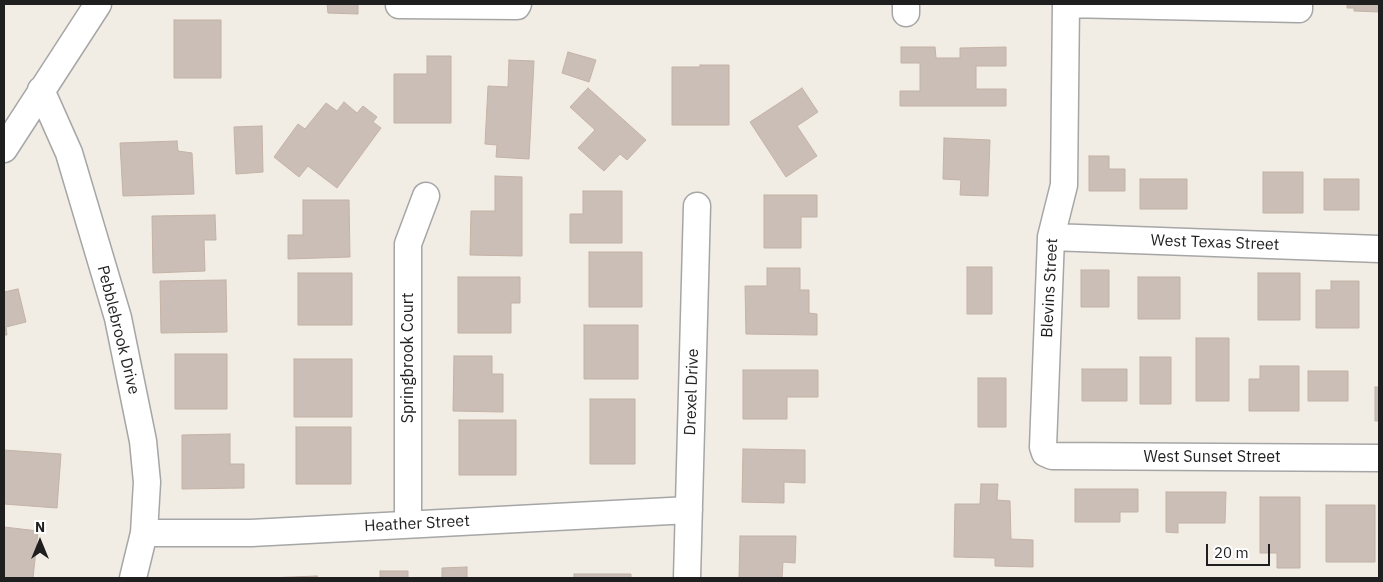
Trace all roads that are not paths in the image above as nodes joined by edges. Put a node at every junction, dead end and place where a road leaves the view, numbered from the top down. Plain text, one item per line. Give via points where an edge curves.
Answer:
1 (98, 4) edge
2 (399, 4) edge
3 (518, 4) edge
4 (1066, 4) edge
5 (1299, 4) edge
6 (42, 90) junction
7 (4, 149) edge
8 (426, 196) dead end
9 (697, 206) dead end
10 (1051, 237) junction
11 (1379, 249) edge
12 (1045, 453) joint
13 (1379, 458) edge
14 (689, 510) junction
15 (408, 524) junction
16 (144, 533) junction
17 (133, 578) edge
18 (687, 578) edge

1 - 6 street
2 - 3 street
4 - 5 street via 1299,9
4 - 10 street, Blevins Street via 1064,185
6 - 7 street
6 - 16 street, Pebblebrook Drive via 69,153 118,318 143,440 147,482
8 - 15 street, Springbrook Court via 408,244
9 - 14 street, Drexel Drive
10 - 11 street, West Texas Street
10 - 12 street, Blevins Street
12 - 13 street, West Sunset Street via 1052,456
14 - 15 street, Heather Street
14 - 18 street, Drexel Drive
15 - 16 street, Heather Street via 251,533
16 - 17 street, Pebblebrook Drive

